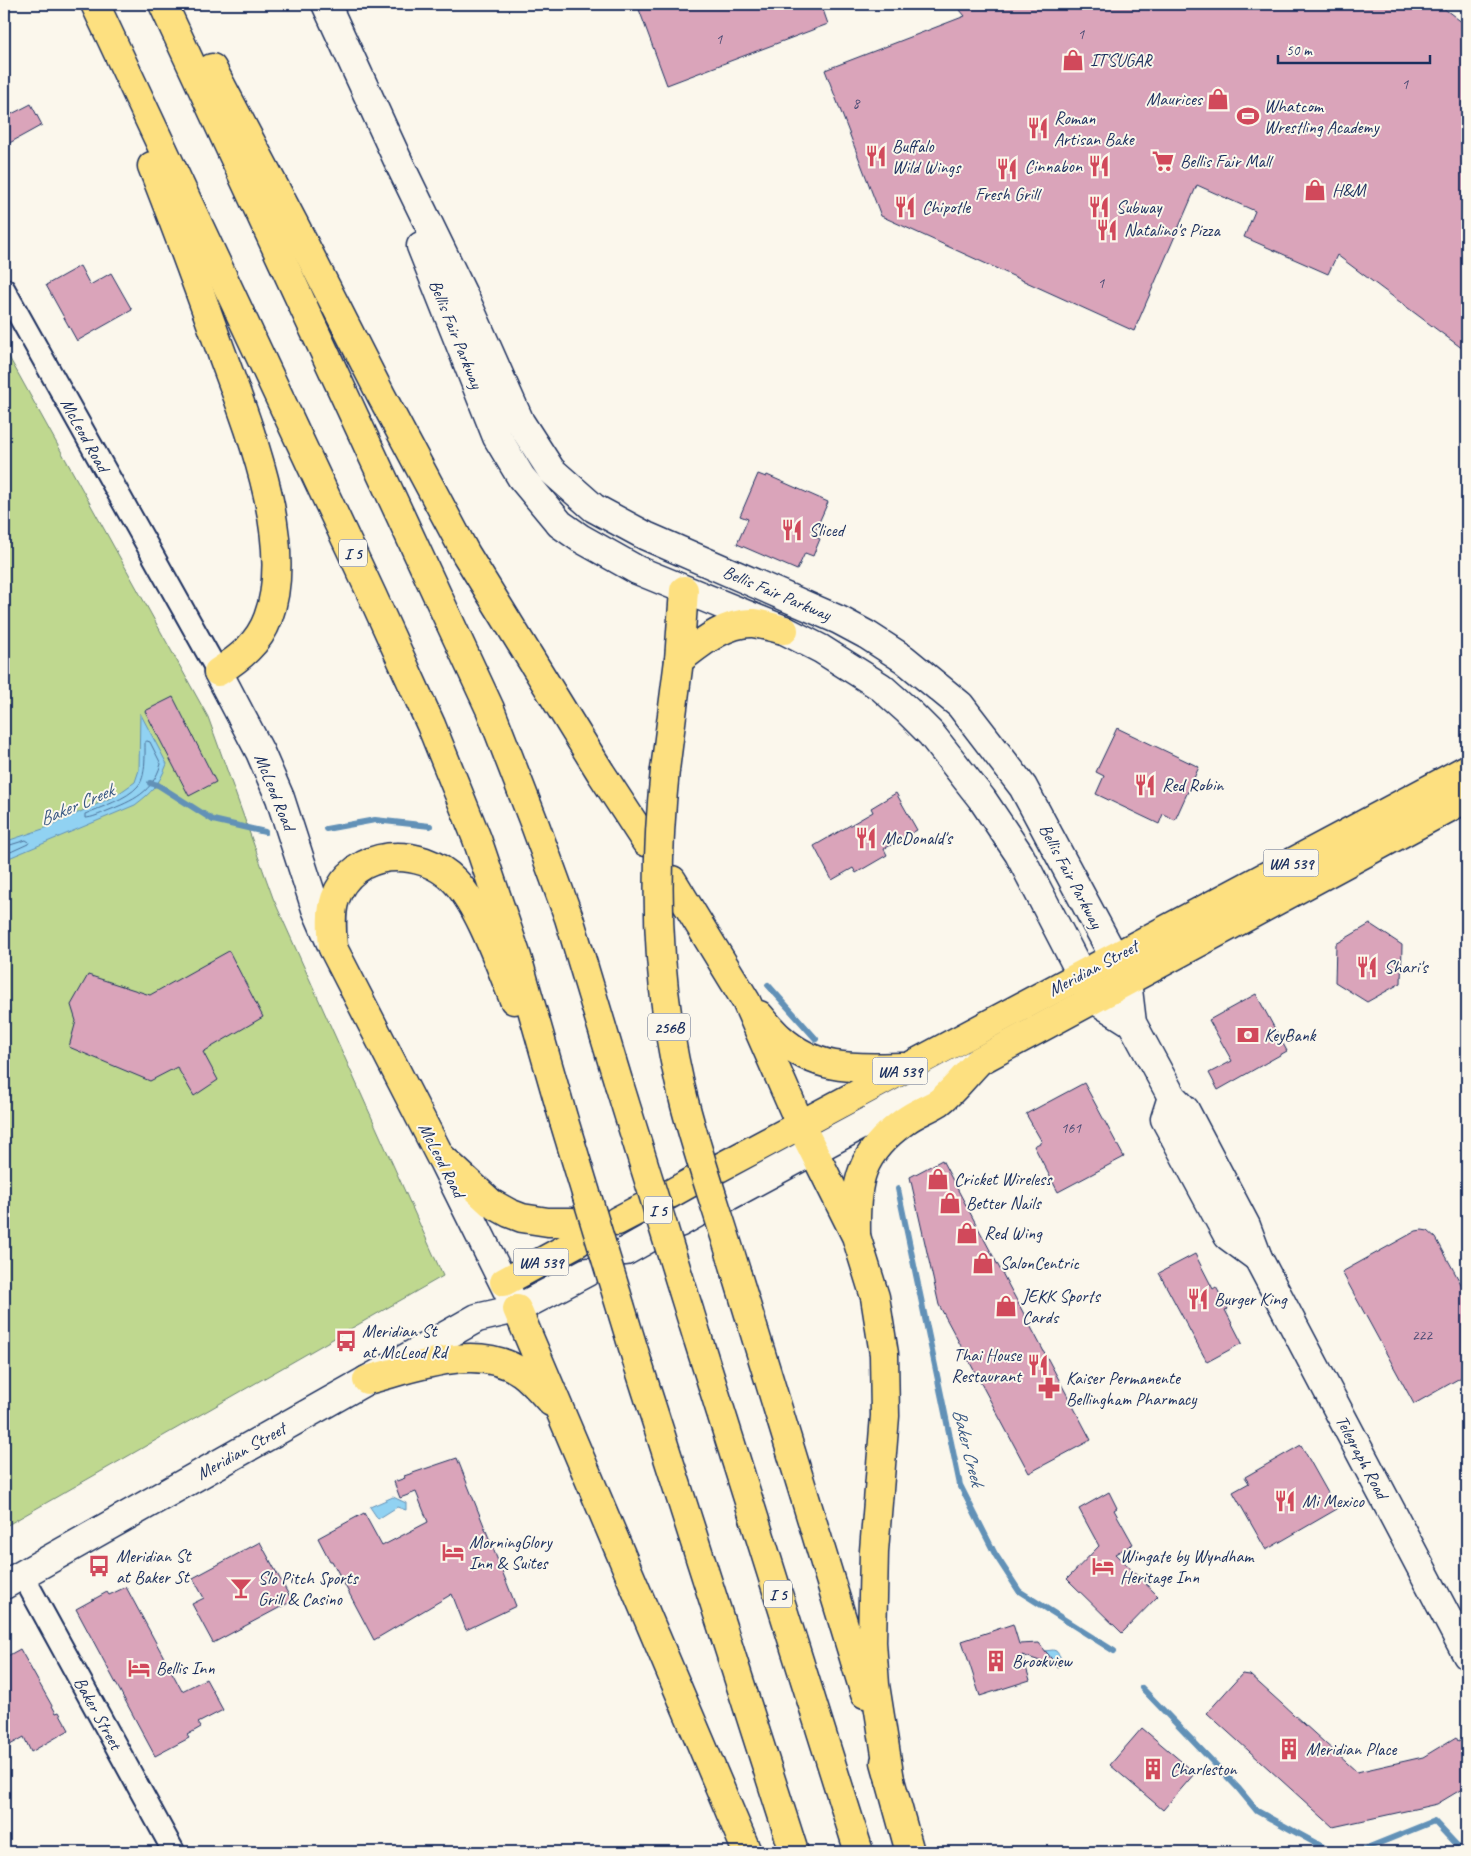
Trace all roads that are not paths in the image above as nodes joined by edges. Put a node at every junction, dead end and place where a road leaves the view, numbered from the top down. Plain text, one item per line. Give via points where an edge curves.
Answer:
1 (88, 4) edge
2 (95, 4) edge
3 (163, 4) edge
4 (178, 4) edge
5 (326, 4) edge
6 (400, 164) junction
7 (4, 289) edge
8 (670, 547) junction
9 (697, 558) junction
10 (656, 578) junction
11 (684, 590) junction
12 (784, 630) junction
13 (679, 660) junction
14 (218, 672) junction
15 (1467, 769) edge
16 (1467, 784) edge
17 (1467, 798) edge
18 (1440, 813) junction
19 (646, 842) dead end
20 (672, 880) dead end
21 (332, 948) junction
22 (1114, 957) junction
23 (1082, 974) junction
24 (1127, 981) junction
25 (1094, 999) junction
26 (746, 1001) junction
27 (1132, 1023) junction
28 (979, 1061) junction
29 (908, 1067) junction
30 (564, 1121) junction
31 (800, 1124) junction
32 (813, 1150) junction
33 (440, 1156) junction
34 (719, 1168) dead end
35 (695, 1180) dead end
36 (670, 1194) dead end
37 (727, 1196) dead end
38 (642, 1208) dead end
39 (704, 1209) dead end
40 (616, 1218) dead end
41 (679, 1223) dead end
42 (856, 1236) junction
43 (651, 1238) dead end
44 (626, 1251) dead end
45 (587, 1272) dead end
46 (504, 1282) junction
47 (517, 1310) junction
48 (477, 1318) junction
49 (367, 1380) junction
50 (563, 1415) junction
51 (13, 1580) edge
52 (1467, 1655) edge
53 (890, 1780) junction
54 (174, 1852) edge
55 (747, 1852) edge
56 (794, 1852) edge
57 (859, 1852) edge
58 (910, 1852) edge

1 - 14 highway via 183,244 248,425 270,506 276,570 268,617 256,641
2 - 30 highway, I 5 via 431,726 477,839 517,957
3 - 57 highway, I 5, bridge via 490,709 536,824
4 - 19 highway via 438,505 512,631
5 - 6 street, Bellis Fair Parkway
6 - 8 street, Bellis Fair Parkway via 520,422 551,470 594,508
6 - 10 street, Bellis Fair Parkway via 420,244 498,437 521,477 560,524
7 - 14 street, McLeod Road
8 - 9 street, Bellis Fair Parkway
8 - 10 street
9 - 11 street
9 - 22 street, Bellis Fair Parkway via 867,635 904,659 960,705 1023,787
10 - 11 street, Bellis Fair Parkway
11 - 12 street, Bellis Fair Parkway
11 - 13 highway, 256B
12 - 13 highway via 753,624 739,625 719,632
12 - 23 street, Bellis Fair Parkway via 828,653 881,688 931,734 982,799 1018,854
13 - 53 highway, 256B, bridge via 659,822 658,936 665,1004 685,1104
14 - 21 street, McLeod Road via 280,798
15 - 22 highway, Meridian Street / WA 539
16 - 18 highway via 1450,793
17 - 18 highway, Meridian Street / WA 539
18 - 24 highway, Meridian Street / WA 539
20 - 26 highway
21 - 30 highway via 332,914 336,898 356,870 373,861 407,856 439,867 456,882 475,910
21 - 33 highway, McLeod Road
22 - 23 highway, Meridian Street / WA 539
22 - 24 street, Bellis Fair Parkway
23 - 25 street, Bellis Fair Parkway
23 - 29 highway, Meridian Street / WA 539
24 - 25 highway, Meridian Street / WA 539
24 - 27 street, Bellis Fair Parkway
25 - 27 street
25 - 28 highway, Meridian Street / WA 539
26 - 29 highway via 779,1037 810,1058 848,1068
26 - 31 highway
27 - 52 street, Telegraph Road via 1172,1097 1185,1110 1246,1226 1258,1258
28 - 32 street, Meridian Street / WA 539
28 - 42 highway via 939,1102 906,1120 874,1148 857,1189
29 - 31 highway, Meridian Street / WA 539
30 - 56 highway, I 5, bridge
31 - 32 highway
31 - 34 highway, Meridian Street / WA 539
32 - 37 street, Meridian Street / WA 539
32 - 42 highway
33 - 46 street, McLeod Road
33 - 46 highway, Meridian Street / WA 539 via 491,1203 522,1218 575,1232
35 - 36 highway
38 - 40 highway
39 - 41 street
42 - 53 highway via 875,1297 884,1354 885,1416 874,1551 872,1642 877,1701
43 - 44 street
45 - 47 street, Meridian Street / WA 539
46 - 47 street, McLeod Road
46 - 48 street, Meridian Street / WA 539
47 - 48 street, Meridian Street / WA 539
47 - 50 highway
48 - 49 street, Meridian Street
49 - 50 highway via 446,1360 469,1358 488,1361 521,1372
49 - 51 street, Meridian Street
50 - 55 highway
51 - 54 street, Baker Street
53 - 58 highway

